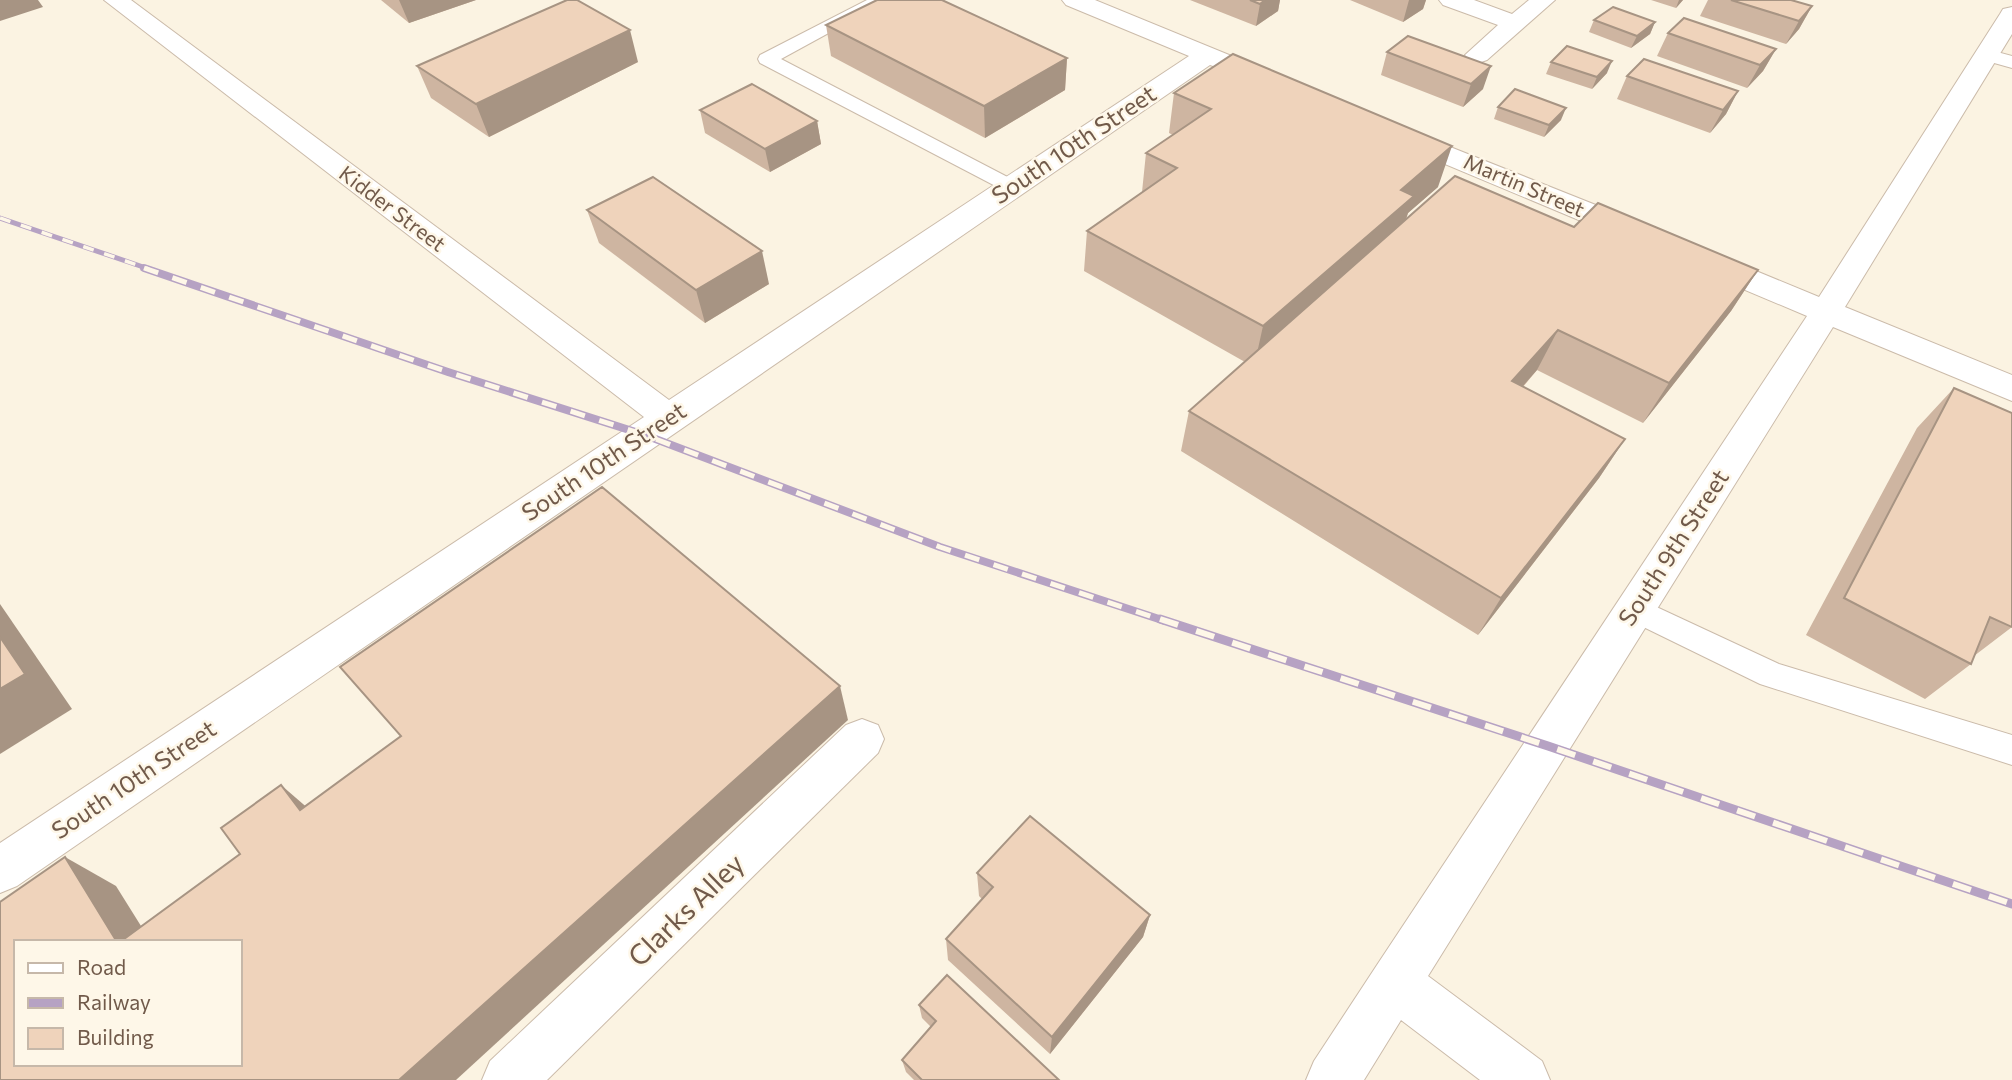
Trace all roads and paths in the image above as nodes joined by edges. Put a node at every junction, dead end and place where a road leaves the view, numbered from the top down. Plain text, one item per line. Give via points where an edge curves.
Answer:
1 (116, 0) edge
2 (880, 0) edge
3 (1074, 0) edge
4 (1451, 0) edge
5 (1543, 0) edge
6 (1516, 23) junction
7 (2005, 37) edge
8 (1208, 55) junction
9 (1478, 55) dead end
10 (1247, 71) edge
11 (1375, 124) edge
12 (1012, 187) junction
13 (1826, 312) junction
14 (2012, 389) edge
15 (669, 418) junction
16 (1635, 609) junction
17 (862, 739) dead end
18 (2012, 750) edge
19 (0, 870) edge
20 (1395, 983) junction
21 (509, 1080) edge
22 (1333, 1080) edge
23 (1523, 1080) edge

1 - 15 street, Kidder Street
2 - 12 lane via 767,58
3 - 8 street
4 - 6 street
5 - 6 street
6 - 9 street
7 - 13 street, South 9th Street
8 - 10 street
8 - 12 street, South 10th Street
11 - 13 street, Martin Street
12 - 15 street, South 10th Street
13 - 14 street, Martin Street
13 - 16 street, South 9th Street
15 - 19 street, South 10th Street
16 - 18 lane via 1771,675
16 - 20 street, South 9th Street
17 - 21 street, Clarks Alley
20 - 22 street, South 9th Street
20 - 23 street

